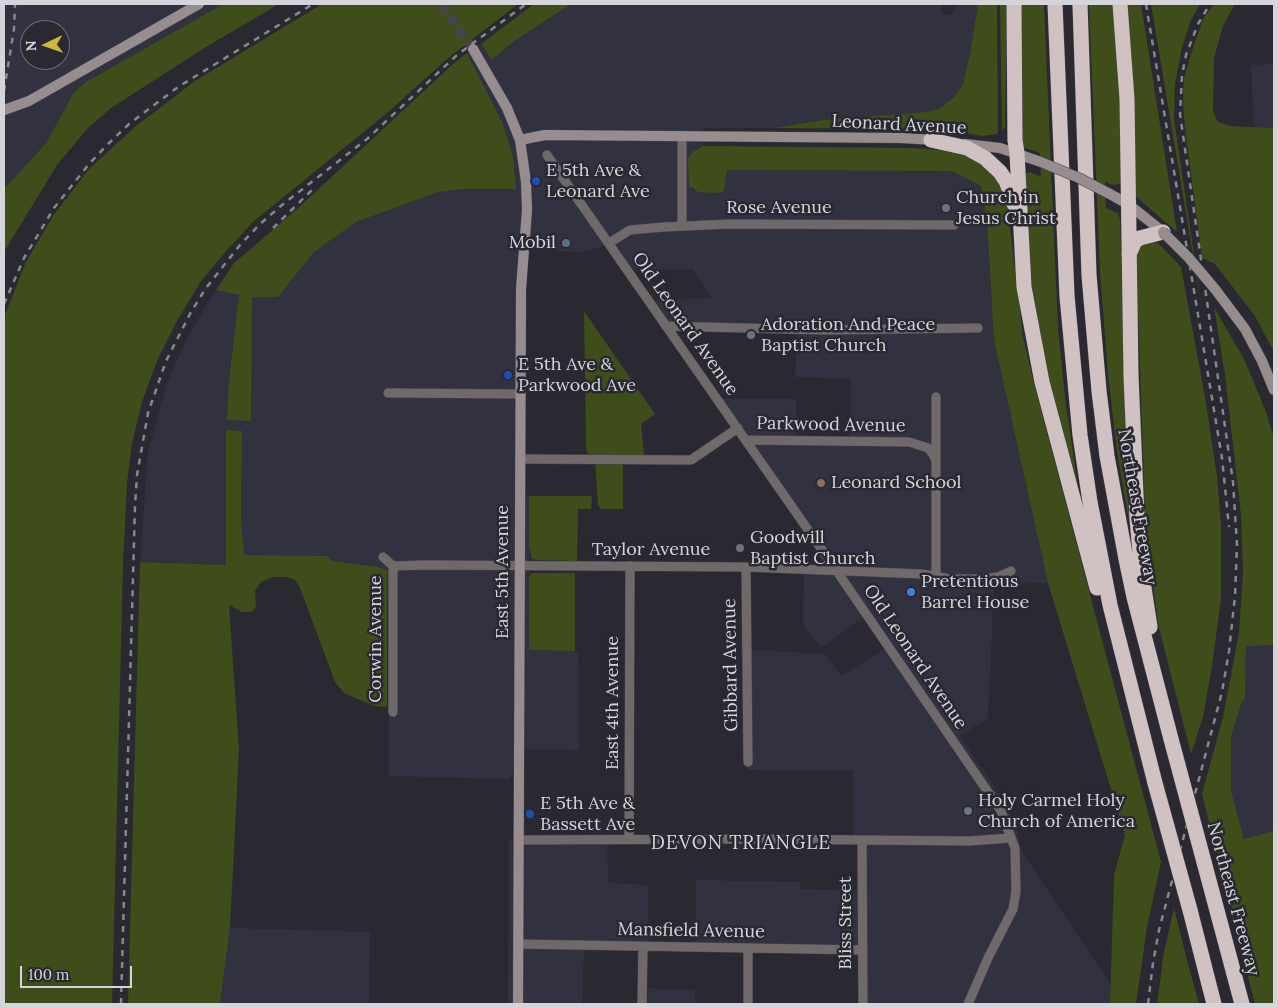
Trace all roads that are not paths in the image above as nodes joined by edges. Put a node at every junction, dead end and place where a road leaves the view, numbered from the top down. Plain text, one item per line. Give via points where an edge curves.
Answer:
1 (199, 4) edge
2 (1014, 4) edge
3 (1055, 4) edge
4 (1080, 4) edge
5 (1120, 4) edge
6 (473, 49) tunnel mouth
7 (4, 110) edge
8 (682, 137) junction
9 (520, 140) junction
10 (931, 140) junction
11 (1017, 153) junction
12 (547, 155) dead end
13 (1128, 204) junction
14 (954, 225) dead end
15 (682, 226) junction
16 (1163, 232) junction
17 (609, 242) junction
18 (1129, 256) junction
19 (1022, 268) junction
20 (666, 326) junction
21 (978, 328) dead end
22 (1274, 390) edge
23 (388, 393) dead end
24 (521, 394) junction
25 (936, 397) dead end
26 (738, 428) junction
27 (746, 440) junction
28 (520, 458) junction
29 (936, 461) junction
30 (383, 557) dead end
31 (393, 566) junction
32 (520, 566) junction
33 (630, 566) junction
34 (746, 567) junction
35 (836, 570) junction
36 (1011, 571) dead end
37 (936, 576) junction
38 (1115, 628) junction
39 (393, 712) dead end
40 (1171, 739) junction
41 (748, 762) dead end
42 (1011, 838) junction
43 (519, 840) junction
44 (629, 840) junction
45 (862, 841) junction
46 (519, 944) junction
47 (643, 946) junction
48 (748, 948) junction
49 (863, 950) junction
50 (518, 1004) edge
51 (642, 1004) edge
52 (748, 1004) edge
53 (863, 1004) edge
54 (968, 1004) edge
55 (1214, 1004) edge
56 (1242, 1004) edge

1 - 7 main road via 29,101
2 - 11 highway
3 - 38 highway via 1064,259 1074,387 1090,502
4 - 40 highway, Northeast Freeway via 1089,275 1100,399 1128,568
5 - 13 highway via 1127,99
6 - 9 main road via 507,108
8 - 9 main road, Leonard Avenue via 545,136
8 - 10 main road, Leonard Avenue
8 - 15 street
9 - 24 main road, East 5th Avenue via 527,210 521,289
10 - 11 main road, Leonard Avenue
10 - 19 highway via 967,148 1000,172 1012,196
11 - 13 main road, Leonard Avenue, bridge via 1079,178
11 - 19 highway
12 - 17 street, Old Leonard Avenue
13 - 16 main road, Leonard Avenue
13 - 18 highway
14 - 15 street, Rose Avenue
15 - 17 street, Rose Avenue via 630,230
16 - 18 highway via 1140,238
16 - 22 main road, Leonard Avenue, bridge via 1188,257 1245,329
17 - 20 street, Old Leonard Avenue
18 - 40 highway via 1137,518 1151,628
19 - 38 highway via 1031,328 1056,438 1100,599
20 - 21 street via 823,330
20 - 26 street, Old Leonard Avenue
23 - 24 street
24 - 28 main road, East 5th Avenue
25 - 29 street
26 - 27 street, Old Leonard Avenue
26 - 28 street, Parkwood Avenue via 691,460
27 - 29 street, Parkwood Avenue via 909,442 928,448
27 - 35 street, Old Leonard Avenue
28 - 32 main road, East 5th Avenue
29 - 37 street
30 - 31 street
31 - 32 street, Taylor Avenue
31 - 39 street, Corwin Avenue
32 - 33 street, Taylor Avenue
32 - 43 main road, East 5th Avenue
33 - 34 street, Taylor Avenue
33 - 44 street, East 4th Avenue
34 - 35 street, Taylor Avenue
34 - 41 street, Gibbard Avenue
35 - 37 street, Taylor Avenue
35 - 42 street, Old Leonard Avenue via 1001,811
36 - 37 street, Taylor Avenue via 983,579
38 - 55 highway, bridge
40 - 56 highway, Northeast Freeway, bridge
42 - 45 street
42 - 54 street, Old Leonard Avenue via 1016,858 1013,909
43 - 44 street
43 - 46 main road, East 5th Avenue
44 - 45 street
45 - 49 street, Bliss Street
46 - 47 street, Mansfield Avenue
46 - 50 main road, East 5th Avenue
47 - 48 street, Mansfield Avenue
47 - 51 street
48 - 49 street, Mansfield Avenue
48 - 52 street
49 - 53 street, Bliss Street

